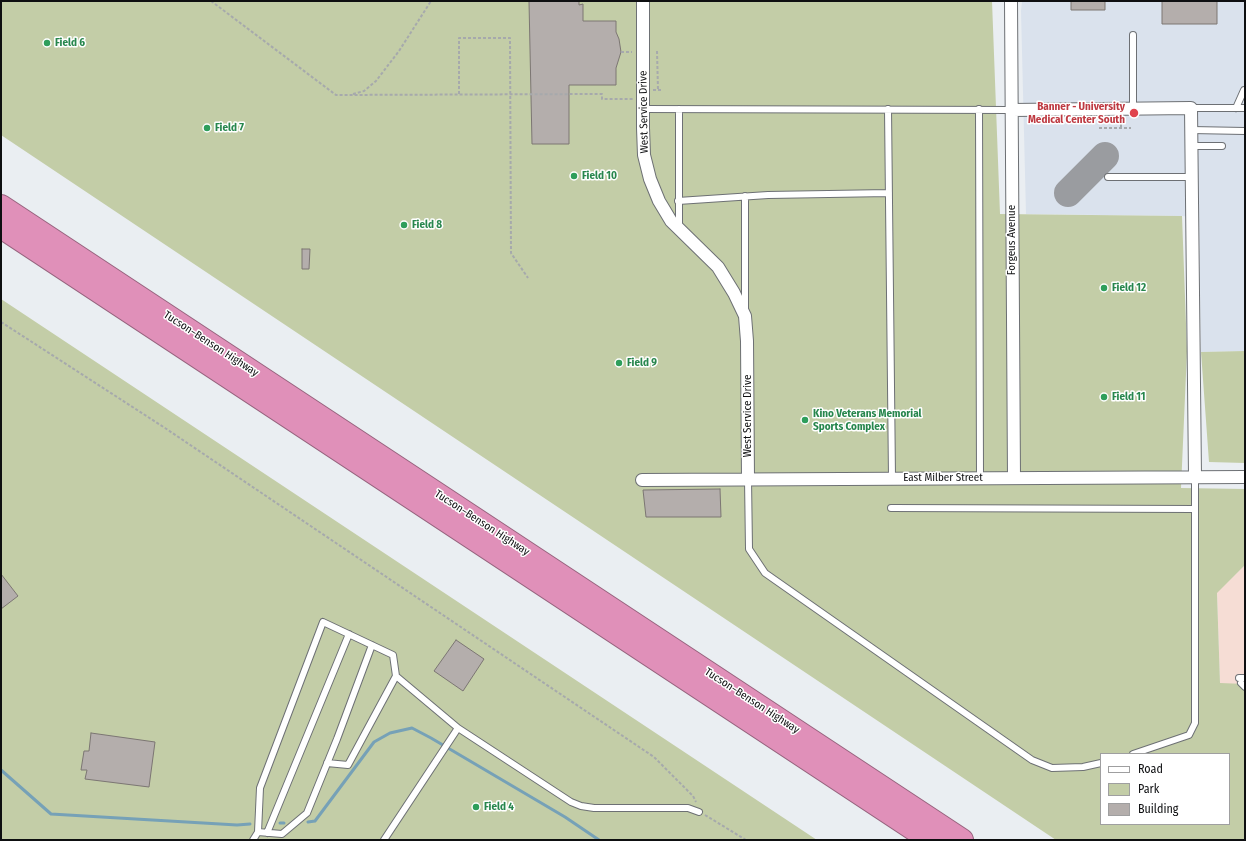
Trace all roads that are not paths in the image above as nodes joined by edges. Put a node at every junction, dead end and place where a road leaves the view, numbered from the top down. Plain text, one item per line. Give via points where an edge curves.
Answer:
1 (643, 1) edge
2 (1011, 1) edge
3 (1133, 35) dead end
4 (1245, 90) edge
5 (1191, 108) junction
6 (1236, 108) junction
7 (1245, 108) edge
8 (643, 109) junction
9 (680, 109) junction
10 (888, 109) junction
11 (979, 109) junction
12 (1133, 109) junction
13 (1012, 110) junction
14 (1191, 130) junction
15 (1245, 131) edge
16 (1191, 146) junction
17 (1222, 146) dead end
18 (1108, 177) dead end
19 (1192, 177) junction
20 (889, 192) junction
21 (745, 196) junction
22 (1, 200) edge
23 (678, 201) junction
24 (1, 206) edge
25 (1, 227) edge
26 (679, 229) junction
27 (40, 231) junction
28 (745, 316) junction
29 (1195, 476) junction
30 (1245, 477) edge
31 (892, 478) junction
32 (980, 478) junction
33 (1014, 478) junction
34 (748, 479) junction
35 (642, 480) dead end
36 (891, 508) dead end
37 (1195, 509) junction
38 (349, 634) junction
39 (372, 645) junction
40 (396, 676) junction
41 (458, 728) junction
42 (1136, 753) edge
43 (327, 763) junction
44 (1100, 763) edge
45 (700, 812) road end
46 (258, 832) junction
47 (268, 834) junction
48 (252, 840) edge
49 (384, 840) edge
50 (930, 840) edge
51 (962, 840) edge

1 - 8 street, West Service Drive
2 - 13 street, Forgeus Avenue
3 - 12 lane
4 - 6 lane
5 - 6 lane
5 - 12 street
5 - 14 street
6 - 7 lane
8 - 9 lane
8 - 26 street, West Service Drive via 644,155 650,179 659,201
9 - 10 lane
9 - 23 lane
10 - 11 lane
10 - 20 lane
11 - 13 lane
11 - 32 lane
12 - 13 street
13 - 33 street, Forgeus Avenue
14 - 15 lane
14 - 16 street
16 - 17 lane
16 - 19 street
18 - 19 lane
19 - 29 street
20 - 21 lane
20 - 31 lane
21 - 23 lane
21 - 28 lane
22 - 27 highway
23 - 26 lane
24 - 27 highway, Tucson–Benson Highway
25 - 50 highway, Tucson–Benson Highway
26 - 28 street, West Service Drive via 718,267
27 - 51 highway, Tucson–Benson Highway
28 - 34 street, West Service Drive
29 - 30 street, East Milber Street
29 - 33 street, East Milber Street
29 - 37 lane
31 - 32 street, East Milber Street
31 - 34 street, East Milber Street
32 - 33 street, East Milber Street
34 - 35 street, East Milber Street
34 - 44 lane via 749,549 765,573 1032,760 1052,768 1083,767
36 - 37 lane
37 - 42 lane via 1195,723 1189,735
38 - 39 lane
38 - 46 lane via 323,622 260,788
38 - 47 lane
39 - 40 lane via 393,655
39 - 43 lane
40 - 41 lane
40 - 43 lane via 348,765
41 - 45 lane via 581,806 688,808
41 - 49 lane
43 - 47 lane via 307,813 282,834
46 - 47 lane
46 - 48 lane

